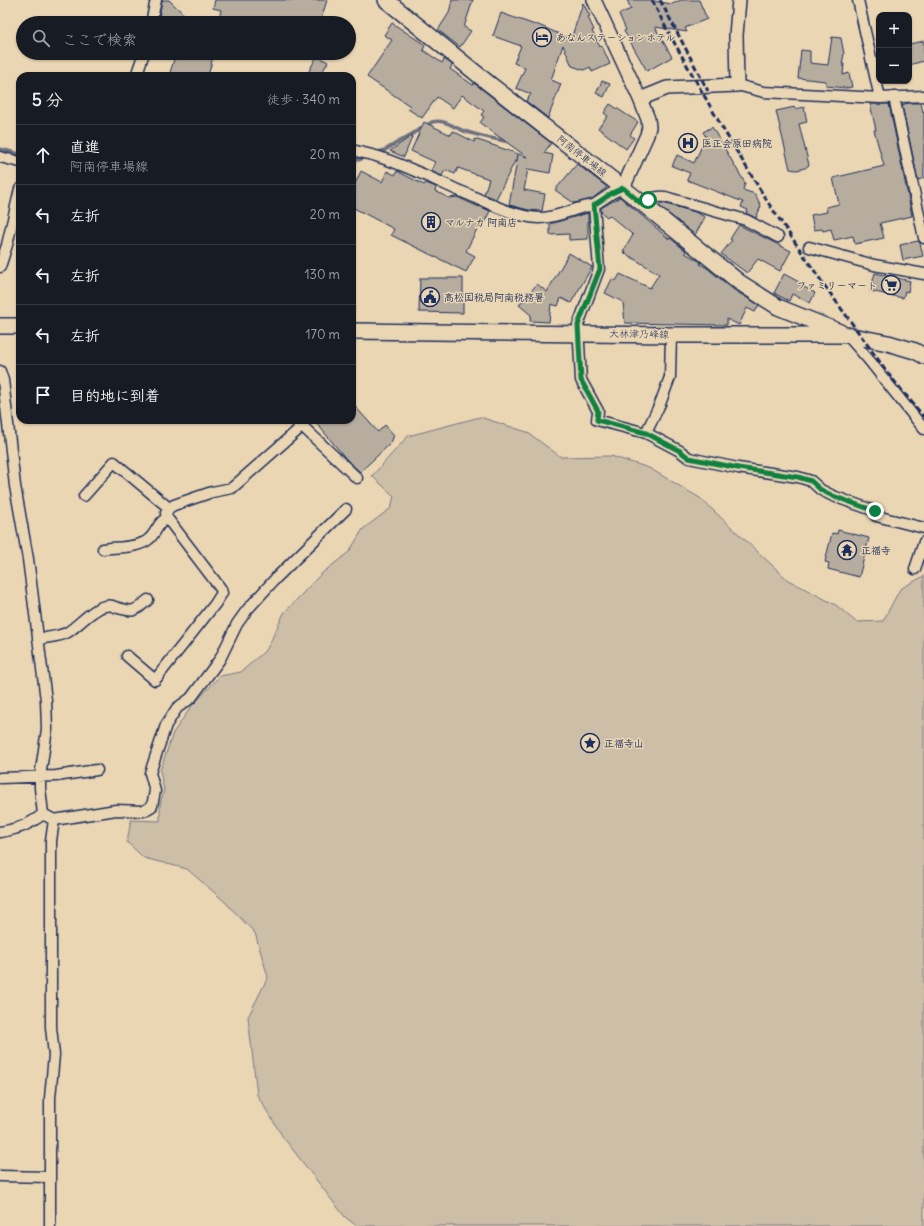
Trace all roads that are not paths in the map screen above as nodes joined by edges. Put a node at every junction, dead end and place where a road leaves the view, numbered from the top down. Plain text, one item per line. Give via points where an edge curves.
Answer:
1 (156, 0) edge
2 (386, 0) edge
3 (594, 0) edge
4 (739, 0) edge
5 (858, 0) edge
6 (153, 16) edge
7 (142, 60) edge
8 (137, 72) edge
9 (737, 86) junction
10 (924, 96) edge
11 (894, 97) junction
12 (880, 98) junction
13 (640, 100) junction
14 (356, 151) edge
15 (0, 157) edge
16 (16, 161) edge
17 (623, 188) junction
18 (594, 205) junction
19 (643, 205) junction
20 (16, 206) edge
21 (778, 237) dead end
22 (924, 238) edge
23 (809, 247) dead end
24 (0, 267) edge
25 (924, 274) edge
26 (0, 326) edge
27 (16, 326) edge
28 (356, 330) edge
29 (578, 333) junction
30 (671, 335) junction
31 (847, 335) junction
32 (924, 356) edge
33 (0, 372) edge
34 (298, 424) edge
35 (300, 424) edge
36 (924, 429) edge
37 (646, 433) junction
38 (357, 478) dead end
39 (84, 496) dead end
40 (346, 509) dead end
41 (168, 513) junction
42 (924, 528) edge
43 (924, 542) edge
44 (104, 549) dead end
45 (915, 569) dead end
46 (148, 600) dead end
47 (38, 639) junction
48 (127, 656) dead end
49 (97, 770) dead end
50 (40, 777) junction
51 (0, 778) edge
52 (43, 814) junction
53 (54, 820) junction
54 (0, 832) edge
55 (0, 1176) edge
56 (50, 1177) junction
57 (50, 1226) edge

1 - 6 street
2 - 17 main road, 阿南停車場線
3 - 13 street
4 - 9 street via 736,35
5 - 12 street
7 - 8 street
9 - 12 street via 764,92
9 - 13 street via 667,88
10 - 11 street
11 - 12 street
11 - 22 street
13 - 17 street via 648,119 648,131
14 - 18 street via 406,167 490,204 522,215 540,218
15 - 16 street
17 - 18 street
17 - 19 main road, 阿南停車場線
18 - 29 street via 600,269 579,319
19 - 21 street via 656,196 665,197 746,220
19 - 31 main road, 阿南停車場線 via 739,282 778,307
20 - 24 street
23 - 25 street via 874,265
26 - 27 main road
28 - 29 main road, 大林津乃峰線
29 - 30 main road, 大林津乃峰線
29 - 37 street via 581,380 598,411 597,420
30 - 31 main road, 大林津乃峰線
30 - 37 street via 670,377
31 - 32 main road, 大林津乃峰線 via 888,343
31 - 36 street
33 - 47 street
34 - 41 street via 298,430 232,488 212,492 174,506
35 - 38 street
37 - 42 street via 689,458 798,477 811,481 833,496 875,511 876,516
39 - 41 street via 114,462
40 - 53 street via 247,610 216,665 191,698 177,708 166,725 150,772 155,791 152,806 144,811 116,810
41 - 44 street via 158,524 151,538 143,544
41 - 48 street via 222,593 155,680
43 - 45 street
46 - 47 street via 129,612 105,606 86,617 69,632
47 - 50 street via 47,729
49 - 50 street
50 - 51 street
50 - 52 street
52 - 53 street
52 - 54 street via 31,824
53 - 56 street via 51,841 51,1027 54,1055 50,1098
55 - 56 street
56 - 57 street

